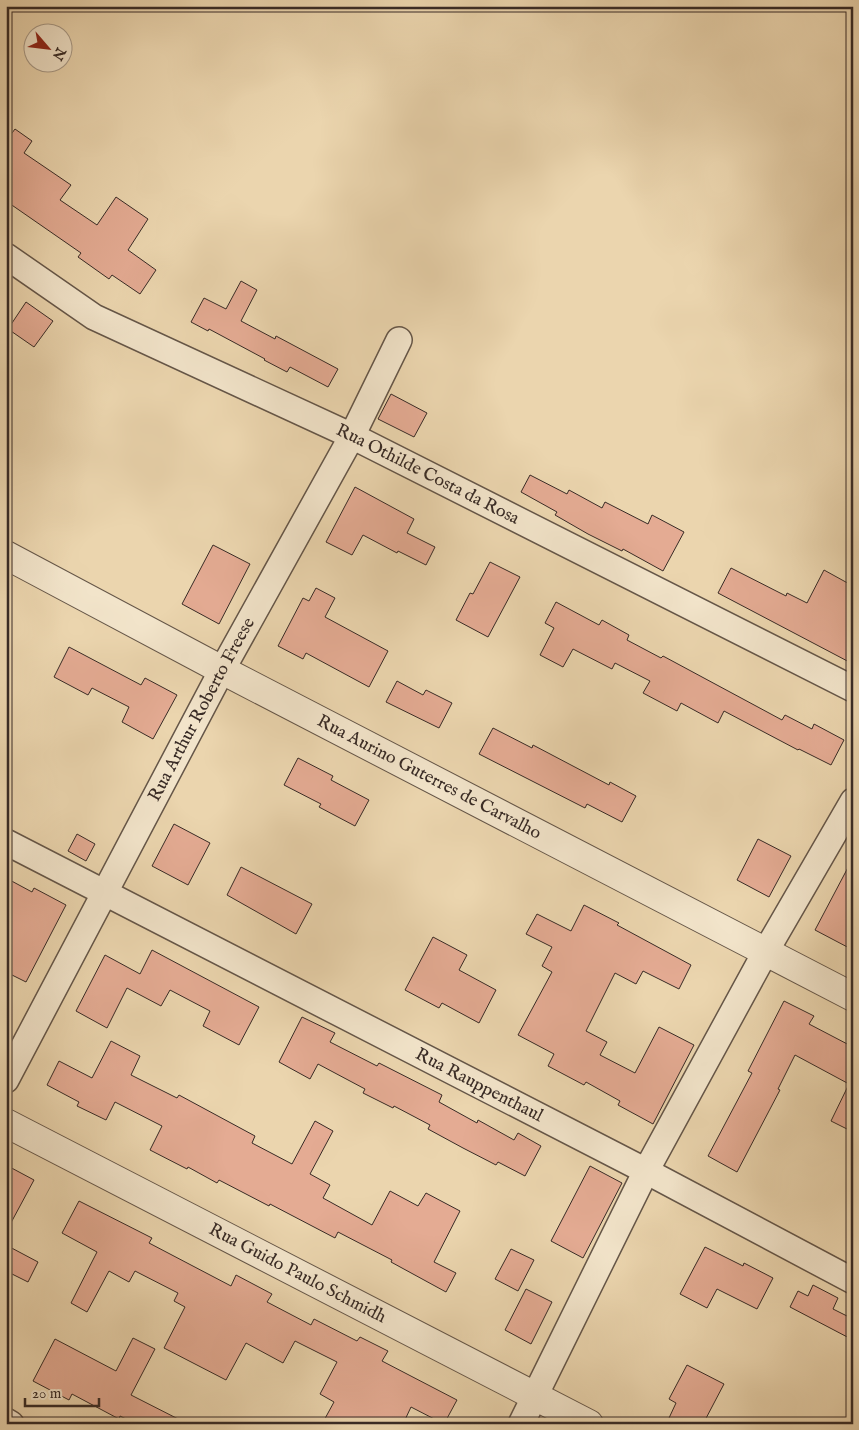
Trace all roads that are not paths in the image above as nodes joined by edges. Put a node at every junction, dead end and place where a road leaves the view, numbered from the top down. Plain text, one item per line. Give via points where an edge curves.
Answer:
1 (6, 256) edge
2 (399, 340) dead end
3 (352, 436) junction
4 (6, 555) edge
5 (222, 670) junction
6 (853, 689) edge
7 (853, 801) edge
8 (6, 842) edge
9 (105, 893) junction
10 (766, 951) junction
11 (853, 997) edge
12 (6, 1080) edge
13 (6, 1123) edge
14 (646, 1171) junction
15 (853, 1281) edge
16 (536, 1396) junction
17 (6, 1421) edge
18 (11, 1424) edge
19 (521, 1424) edge
20 (589, 1424) edge

1 - 3 street, Rua Othilde Costa da Rosa via 94,317
2 - 3 street, Rua Arthur Roberto Freese
3 - 5 street, Rua Arthur Roberto Freese
3 - 6 street, Rua Othilde Costa da Rosa
4 - 5 street, Rua Aurino Guterres de Carvalho
5 - 9 street, Rua Arthur Roberto Freese
5 - 10 street, Rua Aurino Guterres de Carvalho
7 - 10 street
8 - 9 street, Rua Rauppenthaul
9 - 12 street, Rua Arthur Roberto Freese
9 - 14 street, Rua Rauppenthaul
10 - 11 street, Rua Aurino Guterres de Carvalho
10 - 14 street
13 - 16 street, Rua Guido Paulo Schmidh
14 - 15 street, Rua Rauppenthaul
14 - 16 street
16 - 19 street
16 - 20 street, Rua Guido Paulo Schmidh
17 - 18 street

